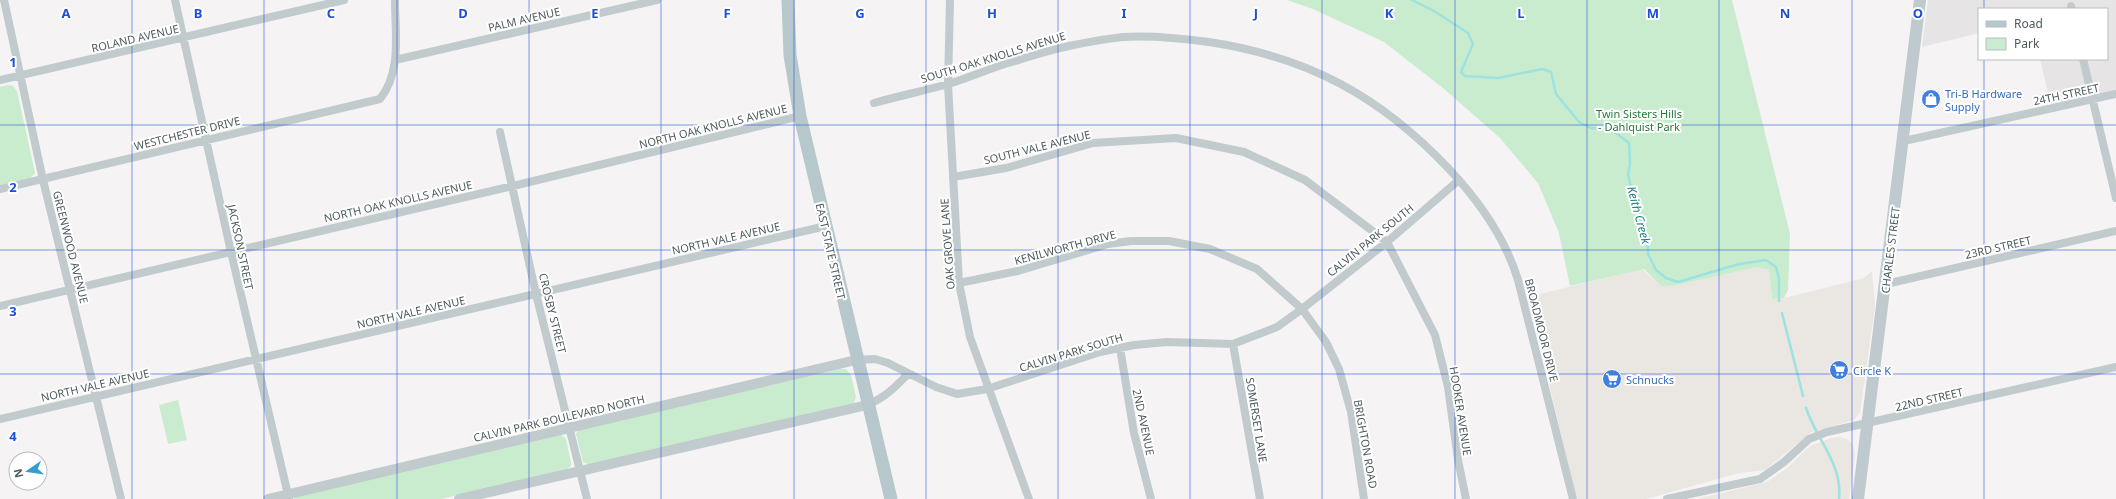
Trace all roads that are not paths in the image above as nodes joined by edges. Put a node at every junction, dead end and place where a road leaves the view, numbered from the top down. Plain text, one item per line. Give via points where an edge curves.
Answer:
1 (4, 0) edge
2 (175, 0) edge
3 (344, 0) edge
4 (394, 0) edge
5 (657, 0) edge
6 (788, 0) edge
7 (950, 0) edge
8 (1920, 0) edge
9 (185, 38) junction
10 (395, 60) junction
11 (2083, 60) edge
12 (20, 75) junction
13 (0, 80) edge
14 (948, 84) junction
15 (2116, 94) edge
16 (2092, 99) junction
17 (874, 103) dead end
18 (800, 116) junction
19 (500, 132) dead end
20 (207, 139) junction
21 (1904, 141) junction
22 (953, 177) junction
23 (43, 180) junction
24 (1459, 180) junction
25 (513, 186) junction
26 (0, 189) edge
27 (2116, 198) edge
28 (826, 226) junction
29 (2116, 231) edge
30 (1387, 242) junction
31 (230, 252) junction
32 (959, 283) junction
33 (1886, 284) junction
34 (70, 290) junction
35 (536, 294) junction
36 (0, 306) edge
37 (1302, 309) junction
38 (1233, 344) junction
39 (1120, 348) junction
40 (255, 359) junction
41 (856, 360) junction
42 (2116, 367) edge
43 (908, 374) junction
44 (987, 389) junction
45 (97, 397) junction
46 (867, 405) junction
47 (0, 419) edge
48 (1867, 424) junction
49 (570, 428) junction
50 (580, 471) junction
51 (289, 497) edge
52 (121, 499) edge
53 (268, 499) edge
54 (459, 499) edge
55 (587, 499) edge
56 (891, 499) edge
57 (1029, 499) edge
58 (1152, 499) edge
59 (1260, 499) edge
60 (1364, 499) edge
61 (1466, 499) edge
62 (1573, 499) edge
63 (1667, 499) edge
64 (1858, 499) edge

1 - 12 street, GREENWOOD AVENUE
2 - 9 street, JACKSON STREET
3 - 9 street, ROLAND AVENUE
4 - 10 street
5 - 10 street, PALM AVENUE
6 - 18 main road, EAST STATE STREET via 790,55
7 - 14 street, OAK GROVE LANE
8 - 21 main road, CHARLES STREET
9 - 12 street, ROLAND AVENUE
9 - 20 street, JACKSON STREET
10 - 20 street, WESTCHESTER DRIVE via 389,88 380,99
11 - 16 street
12 - 13 street, ROLAND AVENUE
12 - 23 street, GREENWOOD AVENUE
14 - 17 street, SOUTH OAK KNOLLS AVENUE
14 - 22 street, OAK GROVE LANE
14 - 24 street, SOUTH OAK KNOLLS AVENUE via 1012,61 1072,44 1123,37 1172,36 1228,45 1268,53 1311,69 1356,92 1397,120 1429,148
15 - 16 street, 24TH STREET
16 - 21 street, 24TH STREET
16 - 27 street
18 - 25 street, NORTH OAK KNOLLS AVENUE
18 - 28 main road, EAST STATE STREET
19 - 25 street, CROSBY STREET
20 - 23 street, WESTCHESTER DRIVE
20 - 31 street, JACKSON STREET
21 - 33 main road, CHARLES STREET
22 - 30 street, SOUTH VALE AVENUE via 1006,168 1093,143 1176,138 1244,152 1305,180
22 - 32 street, OAK GROVE LANE
23 - 26 street, WESTCHESTER DRIVE
23 - 34 street, GREENWOOD AVENUE
24 - 30 street, CALVIN PARK SOUTH
24 - 62 street, BROADMOOR DRIVE via 1495,226 1510,255
25 - 31 street, NORTH OAK KNOLLS AVENUE
25 - 35 street, CROSBY STREET
28 - 35 street, NORTH VALE AVENUE
28 - 41 main road, EAST STATE STREET
29 - 33 street, 23RD STREET
30 - 37 street, CALVIN PARK SOUTH
30 - 61 street, HOOKER AVENUE via 1434,335 1448,387
31 - 34 street, NORTH OAK KNOLLS AVENUE
31 - 40 street, JACKSON STREET
32 - 37 street, KENILWORTH DRIVE via 1018,271 1108,244 1169,241 1210,249 1257,269
32 - 44 street, OAK GROVE LANE via 970,337
33 - 48 main road, CHARLES STREET
34 - 36 street, NORTH OAK KNOLLS AVENUE
34 - 45 street, GREENWOOD AVENUE
35 - 40 street, NORTH VALE AVENUE
35 - 49 street, CROSBY STREET
37 - 38 street, CALVIN PARK SOUTH via 1277,327
37 - 60 street, BRIGHTON ROAD via 1326,342 1339,369 1351,412
38 - 39 street, CALVIN PARK SOUTH via 1167,342
38 - 59 street, SOMERSET LANE
39 - 44 street, CALVIN PARK SOUTH via 1100,352
39 - 58 street, 2ND AVENUE via 1129,410
40 - 45 street, NORTH VALE AVENUE
40 - 51 street, JACKSON STREET
41 - 43 street, CALVIN PARK SOUTH via 875,359
41 - 46 main road, EAST STATE STREET
41 - 49 street, CALVIN PARK BOULEVARD NORTH
42 - 48 street, 22ND STREET
43 - 44 street, CALVIN PARK SOUTH via 957,394
43 - 46 street via 888,394
44 - 57 street, OAK GROVE LANE
45 - 47 street, NORTH VALE AVENUE
45 - 52 street, GREENWOOD AVENUE
46 - 50 street
46 - 56 main road, EAST STATE STREET
48 - 63 street, 22ND STREET via 1827,432 1809,439 1784,462 1760,478
48 - 64 main road, CHARLES STREET
49 - 50 street, CROSBY STREET
49 - 51 street, CALVIN PARK BOULEVARD NORTH
50 - 54 street
50 - 55 street, CROSBY STREET
51 - 53 street, CALVIN PARK BOULEVARD NORTH

